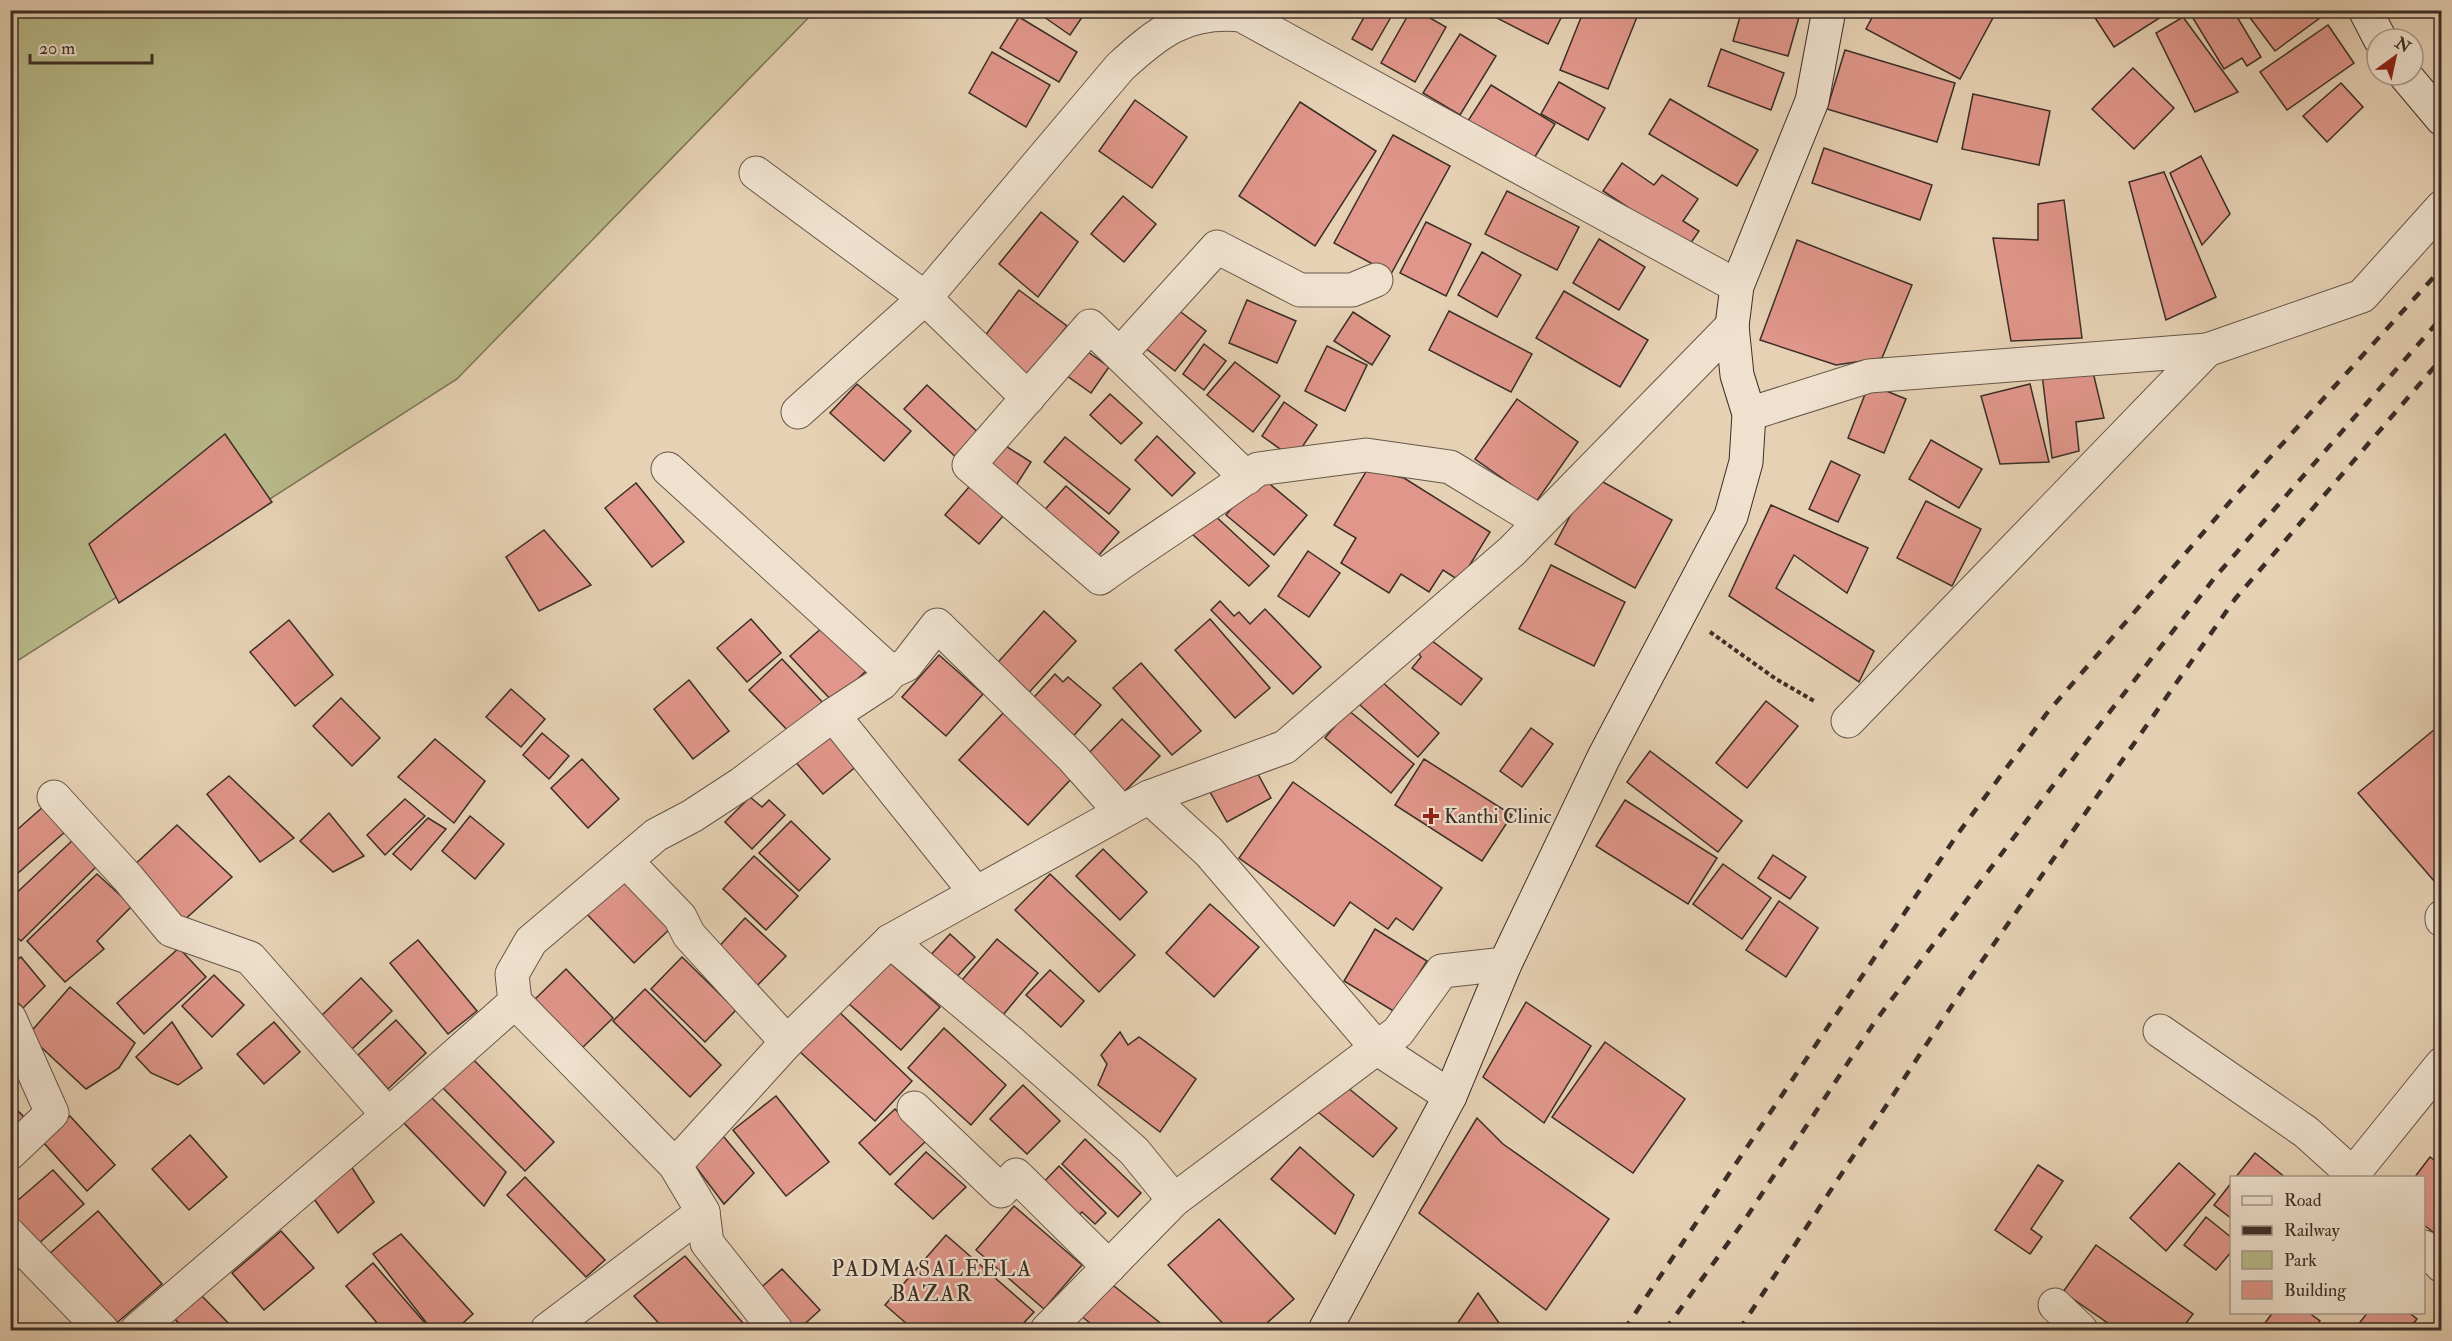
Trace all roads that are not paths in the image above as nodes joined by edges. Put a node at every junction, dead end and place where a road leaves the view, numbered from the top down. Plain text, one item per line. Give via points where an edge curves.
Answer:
1 (1829, 10) edge
2 (2365, 10) edge
3 (2374, 27) edge
4 (2415, 87) edge
5 (2442, 119) edge
6 (756, 174) dead end
7 (2442, 207) edge
8 (1376, 280) dead end
9 (1737, 286) junction
10 (925, 298) junction
11 (1731, 326) junction
12 (2207, 350) junction
13 (1120, 354) junction
14 (1028, 398) junction
15 (798, 412) dead end
16 (1749, 414) junction
17 (668, 469) dead end
18 (1247, 478) junction
19 (1539, 521) junction
20 (891, 672) junction
21 (833, 715) junction
22 (1848, 721) road end
23 (54, 797) dead end
24 (1135, 805) junction
25 (626, 861) junction
26 (976, 893) junction
27 (890, 941) junction
28 (1504, 964) junction
29 (515, 1002) junction
30 (10, 1019) edge
31 (2160, 1031) dead end
32 (787, 1042) junction
33 (1378, 1049) junction
34 (2442, 1064) edge
35 (1450, 1096) junction
36 (914, 1108) dead end
37 (388, 1115) junction
38 (10, 1153) edge
39 (675, 1165) junction
40 (2355, 1176) edge
41 (1174, 1200) junction
42 (703, 1212) junction
43 (10, 1234) edge
44 (2425, 1248) edge
45 (2442, 1266) edge
46 (1109, 1267) junction
47 (2055, 1305) dead end
48 (102, 1330) edge
49 (137, 1330) edge
50 (547, 1330) edge
51 (776, 1330) edge
52 (1047, 1330) edge
53 (1325, 1330) edge
54 (2081, 1330) edge

1 - 9 street via 1812,100
2 - 3 street
4 - 5 street
6 - 10 street
7 - 12 street via 2362,296
8 - 13 street via 1352,290 1300,290 1217,247
9 - 10 street via 1241,15 1221,13 1185,19 1157,35 1120,67
9 - 11 street
10 - 14 street
10 - 15 street
11 - 16 street via 1737,375
11 - 19 street
12 - 16 street via 1869,376
12 - 22 street
13 - 14 street via 1090,326
13 - 18 street
14 - 18 street via 969,465 1100,578
16 - 28 street via 1746,462 1731,516 1604,757
17 - 20 street
18 - 19 street via 1258,469 1366,455 1450,467
19 - 24 street via 1512,551 1285,747
20 - 21 street via 882,683
20 - 24 street via 906,664 937,625 1072,757
21 - 25 street via 741,784 656,835
21 - 26 street
23 - 37 street via 171,930 250,958
24 - 26 street
24 - 33 street via 1209,852
25 - 29 street via 531,941 512,974
25 - 32 street via 680,917 689,935
26 - 27 street
27 - 32 street
27 - 41 street via 1134,1151
28 - 33 street via 1442,971 1398,1032
28 - 35 street
29 - 37 street
29 - 39 street
30 - 38 street via 52,1113
31 - 40 street via 2306,1132
32 - 39 street
33 - 35 street
33 - 41 street
34 - 40 street
35 - 53 street
36 - 46 street via 1001,1191 1016,1175
37 - 49 street
39 - 42 street
41 - 46 street
42 - 50 street
42 - 51 street via 707,1243
43 - 48 street
44 - 45 street
46 - 52 street
47 - 54 street

